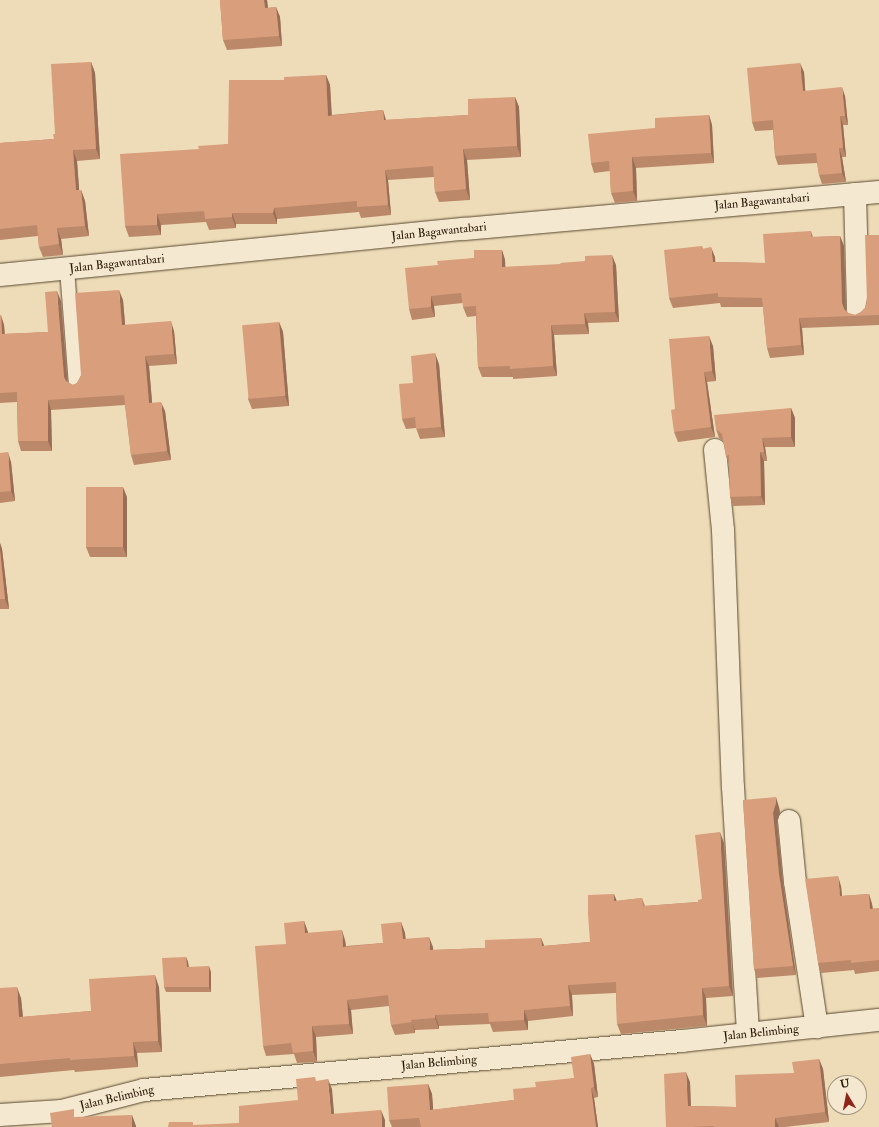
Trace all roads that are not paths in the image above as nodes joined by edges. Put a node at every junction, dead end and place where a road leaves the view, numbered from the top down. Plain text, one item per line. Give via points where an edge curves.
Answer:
1 (879, 192) edge
2 (855, 194) junction
3 (67, 269) junction
4 (0, 275) edge
5 (858, 312) edge
6 (76, 386) edge
7 (715, 450) dead end
8 (789, 821) dead end
9 (879, 1020) edge
10 (816, 1027) junction
11 (748, 1034) junction
12 (0, 1115) edge
13 (37, 1120) edge

1 - 2 street, Jalan Bagawantabari
2 - 3 street, Jalan Bagawantabari
2 - 5 street
3 - 4 street, Jalan Bagawantabari
3 - 6 lane
7 - 11 street via 722,530 733,787
8 - 10 street
9 - 10 street, Jalan Belimbing
10 - 11 street, Jalan Belimbing
11 - 13 street, Jalan Belimbing via 144,1090
12 - 13 street, Jalan Belimbing

